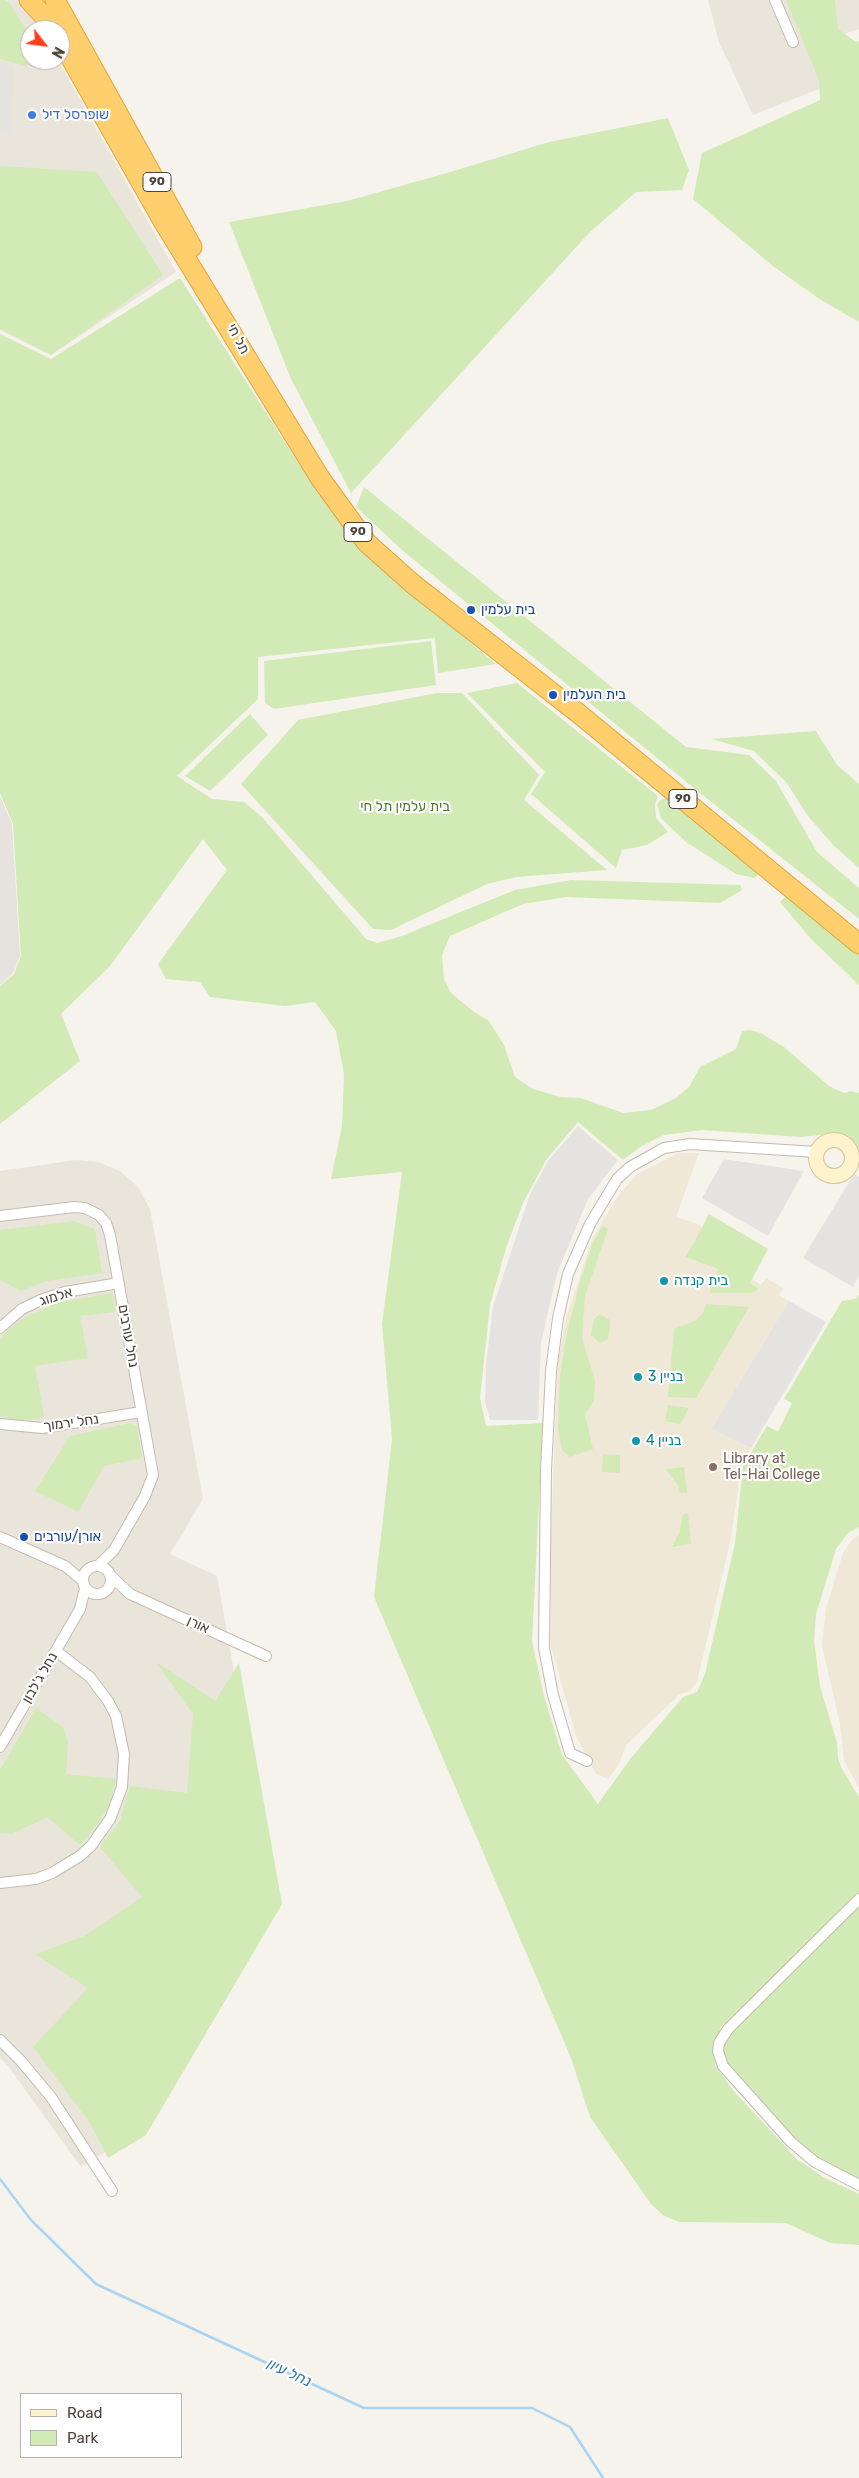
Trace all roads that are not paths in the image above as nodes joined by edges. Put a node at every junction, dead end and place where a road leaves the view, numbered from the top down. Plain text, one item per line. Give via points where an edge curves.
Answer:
1 (29, 0) edge
2 (38, 0) edge
3 (55, 0) edge
4 (774, 0) edge
5 (46, 20) edge
6 (49, 20) edge
7 (793, 42) dead end
8 (70, 57) edge
9 (253, 368) junction
10 (859, 944) edge
11 (816, 1152) junction
12 (855, 1166) edge
13 (0, 1216) edge
14 (119, 1283) junction
15 (0, 1328) edge
16 (142, 1412) junction
17 (0, 1424) edge
18 (0, 1537) edge
19 (114, 1550) junction
20 (58, 1563) junction
21 (95, 1566) junction
22 (110, 1574) junction
23 (84, 1585) junction
24 (100, 1593) junction
25 (130, 1594) junction
26 (80, 1610) junction
27 (56, 1651) junction
28 (266, 1656) dead end
29 (0, 1747) edge
30 (588, 1761) dead end
31 (0, 1883) edge
32 (859, 1899) edge
33 (0, 2040) edge
34 (859, 2185) edge
35 (112, 2192) dead end

1 - 5 highway
2 - 6 highway, תל חי / 90
3 - 9 highway, תל חי / 90 via 171,206
4 - 7 street
8 - 9 highway, תל חי / 90 via 163,221
9 - 10 highway, 90 via 320,478 355,528 382,558 578,713
11 - 12 street via 817,1165 829,1176 840,1175
11 - 12 street via 827,1141 842,1142 852,1154
11 - 30 street via 690,1144 664,1148 630,1167 617,1179 590,1224 568,1274 551,1371 544,1648 553,1695 570,1753
13 - 14 street, נחל עורבים via 74,1207 99,1215 110,1235
14 - 15 street, אלמוג via 43,1299 22,1309
14 - 16 street, נחל עורבים
16 - 17 street, נחל ירמוך via 42,1428
16 - 19 street, נחל עורבים via 153,1475 145,1496
18 - 20 street
19 - 21 street, נחל עורבים
19 - 22 street, נחל עורבים
20 - 21 street
20 - 23 street via 72,1570
21 - 22 street
21 - 23 street via 85,1571
22 - 24 street via 111,1584
22 - 25 street, אורן
23 - 24 street
23 - 26 street, נחל ג'לבון
24 - 25 street, אורן
24 - 26 street, נחל ג'לבון
25 - 28 street, אורן
26 - 27 street, נחל ג'לבון
27 - 29 street, נחל ג'לבון
27 - 31 street via 90,1677 112,1708 122,1736 122,1787 110,1819 80,1856 36,1879
32 - 34 street via 728,2029 718,2043 718,2051 723,2066 791,2142 816,2162
33 - 35 street via 51,2096

